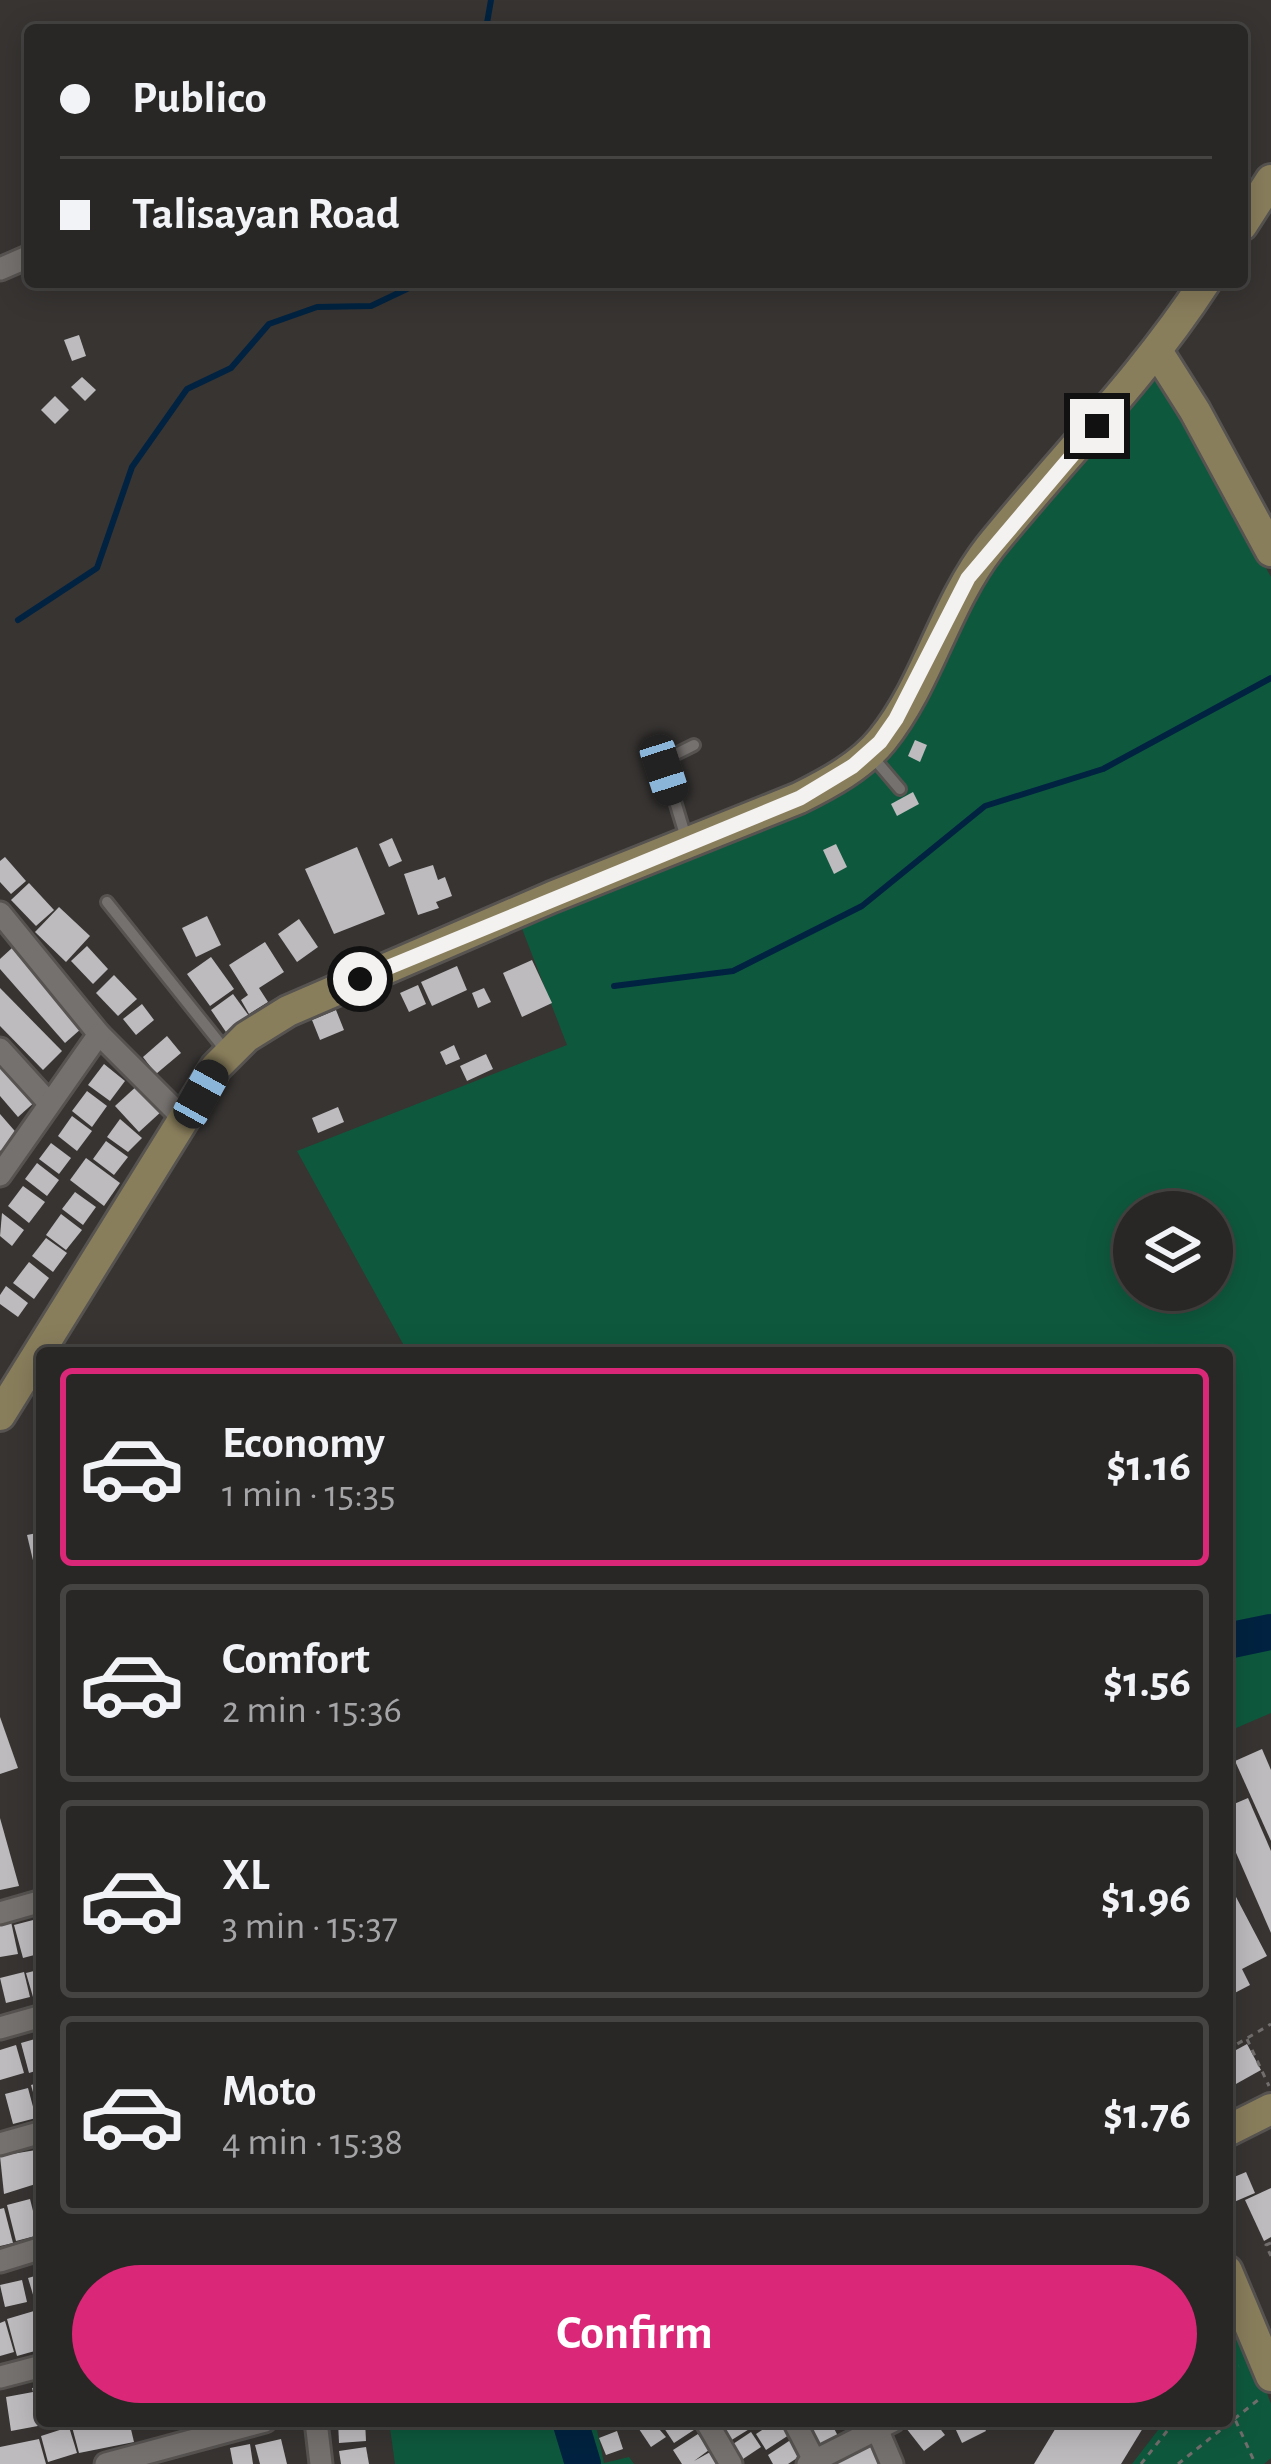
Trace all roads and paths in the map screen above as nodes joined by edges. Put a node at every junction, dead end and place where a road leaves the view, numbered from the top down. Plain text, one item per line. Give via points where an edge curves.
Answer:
1 (1271, 180) edge
2 (1248, 216) edge
3 (1201, 288) edge
4 (1157, 351) junction
5 (1271, 551) edge
6 (694, 746) dead end
7 (868, 753) junction
8 (900, 789) dead end
9 (688, 844) junction
10 (107, 902) dead end
11 (0, 913) edge
12 (99, 1034) junction
13 (0, 1049) edge
14 (222, 1060) junction
15 (49, 1103) junction
16 (186, 1121) junction
17 (0, 1173) edge
18 (43, 1347) edge
19 (36, 1357) edge
20 (0, 1414) edge
21 (36, 1903) edge
22 (0, 1913) edge
23 (36, 2018) edge
24 (1271, 2024) edge
25 (0, 2028) edge
26 (1247, 2039) junction
27 (1233, 2047) edge
28 (1271, 2090) edge
29 (1271, 2109) edge
30 (1233, 2128) edge
31 (36, 2134) edge
32 (0, 2144) edge
33 (1271, 2243) edge
34 (36, 2250) edge
35 (1271, 2255) edge
36 (0, 2260) edge
37 (1233, 2288) edge
38 (36, 2368) edge
39 (0, 2377) edge
40 (1268, 2386) edge
41 (1234, 2417) joint
42 (243, 2427) edge
43 (317, 2427) edge
44 (709, 2427) edge
45 (796, 2427) edge
46 (881, 2427) edge
47 (885, 2427) edge
48 (1170, 2427) edge
49 (1222, 2427) edge
50 (811, 2462) edge
51 (1256, 2463) edge
52 (106, 2464) edge
53 (321, 2464) edge
54 (731, 2464) edge
55 (892, 2464) edge
56 (1141, 2464) edge
57 (1178, 2464) edge

1 - 2 main road
3 - 4 main road
4 - 5 main road
4 - 7 main road via 980,562 896,719
6 - 9 lane via 664,765
7 - 8 lane
7 - 9 main road via 800,798
9 - 14 main road via 322,995 267,1023
10 - 14 lane
11 - 12 street
12 - 15 street
12 - 16 street
13 - 15 street
14 - 16 main road
15 - 17 street
16 - 18 main road
19 - 20 main road
21 - 22 street
23 - 25 street
24 - 26 path
26 - 27 path
26 - 28 path
29 - 30 main road
31 - 32 street
33 - 35 path
34 - 36 street
37 - 40 main road
38 - 39 street
40 - 41 path
41 - 51 path
42 - 52 street
43 - 53 street
44 - 54 street
45 - 50 street
46 - 50 street
47 - 55 street
48 - 56 path
49 - 57 path

